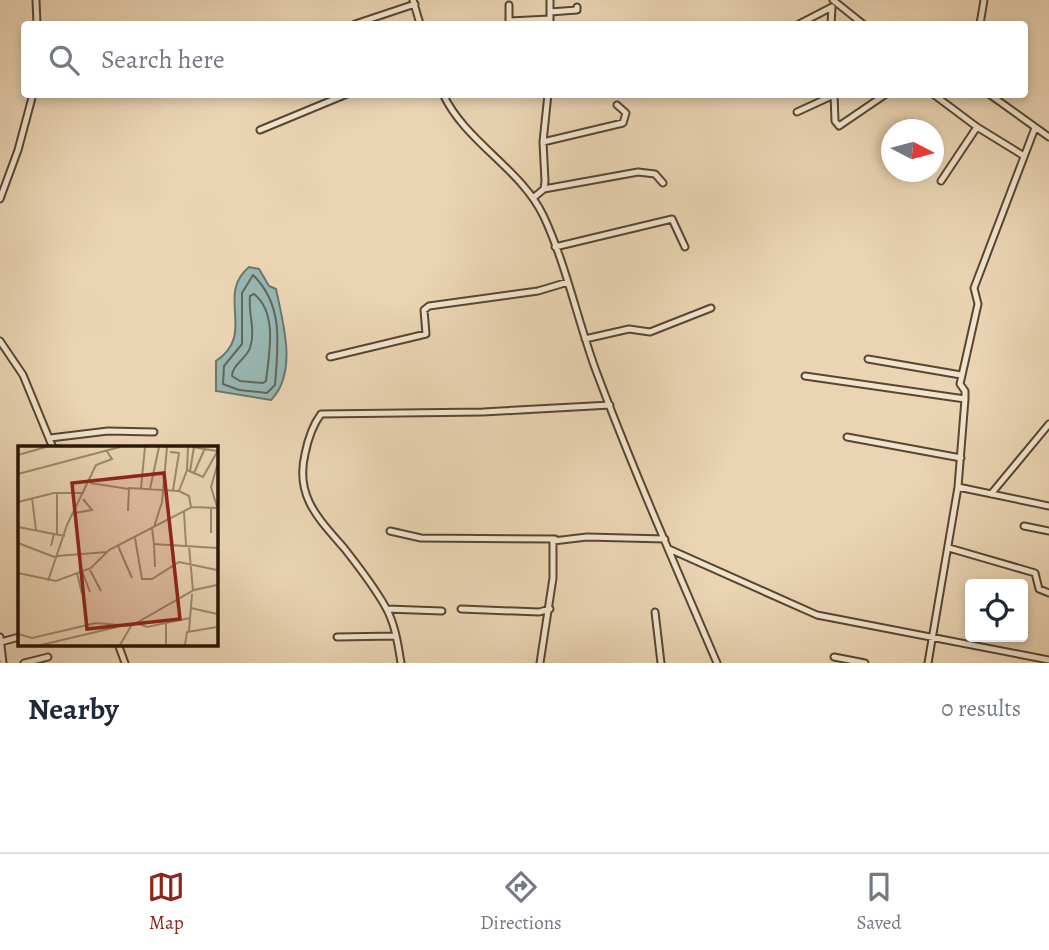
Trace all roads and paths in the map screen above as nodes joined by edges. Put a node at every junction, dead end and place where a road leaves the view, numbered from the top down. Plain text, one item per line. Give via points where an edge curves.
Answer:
1 (36, 0) edge
2 (550, 0) edge
3 (984, 0) edge
4 (414, 2) edge
5 (833, 2) edge
6 (509, 5) dead end
7 (577, 7) dead end
8 (550, 19) edge
9 (37, 21) edge
10 (363, 21) edge
11 (419, 21) edge
12 (509, 21) edge
13 (804, 21) edge
14 (831, 21) edge
15 (859, 21) edge
16 (980, 21) edge
17 (32, 98) edge
18 (339, 98) edge
19 (446, 98) edge
20 (548, 98) edge
21 (827, 98) edge
22 (834, 98) edge
23 (880, 98) edge
24 (938, 98) edge
25 (994, 98) edge
26 (618, 105) dead end
27 (797, 112) dead end
28 (977, 127) junction
29 (1035, 128) junction
30 (260, 130) dead end
31 (1049, 137) edge
32 (543, 142) junction
33 (1024, 156) junction
34 (944, 176) edge
35 (663, 183) dead end
36 (544, 189) junction
37 (533, 198) junction
38 (0, 199) edge
39 (555, 247) junction
40 (685, 247) dead end
41 (568, 282) junction
42 (710, 308) dead end
43 (585, 340) junction
44 (0, 341) edge
45 (6, 352) junction
46 (330, 357) dead end
47 (0, 358) edge
48 (868, 359) dead end
49 (961, 375) junction
50 (805, 376) dead end
51 (965, 399) junction
52 (610, 405) junction
53 (1049, 424) edge
54 (154, 432) dead end
55 (847, 437) dead end
56 (50, 438) junction
57 (52, 446) edge
58 (961, 458) junction
59 (958, 487) junction
60 (991, 494) junction
61 (1049, 506) edge
62 (1024, 526) dead end
63 (390, 531) dead end
64 (1049, 531) edge
65 (555, 539) junction
66 (665, 539) junction
67 (949, 548) junction
68 (669, 549) junction
69 (1049, 593) edge
70 (387, 609) junction
71 (461, 609) dead end
72 (550, 609) junction
73 (442, 611) dead end
74 (655, 612) dead end
75 (396, 636) junction
76 (932, 636) junction
77 (0, 637) edge
78 (18, 637) edge
79 (337, 637) dead end
80 (1, 642) edge
81 (119, 646) edge
82 (48, 657) dead end
83 (834, 657) dead end
84 (1049, 660) edge
85 (3, 663) edge
86 (24, 663) edge
87 (125, 663) edge
88 (401, 663) edge
89 (540, 663) edge
90 (661, 663) edge
91 (717, 663) edge
92 (865, 663) edge
93 (928, 663) edge

1 - 9 street
2 - 8 street
3 - 16 street
4 - 10 street
4 - 11 street
5 - 13 street
5 - 14 street
5 - 15 street
6 - 12 street
7 - 8 street
17 - 38 street
18 - 30 street
19 - 37 street via 461,122
20 - 32 street
21 - 27 street
22 - 23 street via 839,126
24 - 28 street
25 - 29 street
26 - 32 street via 626,113 623,123
28 - 33 street
28 - 34 street
29 - 31 street
29 - 33 street
32 - 36 street
33 - 49 street via 974,288 978,304
35 - 36 street via 655,174 638,173
36 - 37 street
37 - 39 street
39 - 40 street via 672,219
39 - 41 street
41 - 43 street
41 - 46 street via 538,291 429,306 424,310 426,334
42 - 43 street via 650,332 629,329
43 - 52 street
44 - 45 street
45 - 47 street
45 - 56 street via 23,375
48 - 49 street
49 - 51 street
50 - 51 street
51 - 58 street
52 - 66 street
52 - 70 street via 321,414 308,438 302,464 305,500
53 - 60 street
54 - 56 street via 108,431
55 - 58 street
56 - 57 street
58 - 59 street
59 - 60 street
59 - 67 street
60 - 61 street
62 - 64 street
63 - 65 street via 421,538
65 - 66 street
65 - 72 street via 551,545
66 - 68 street
67 - 69 street via 1035,573 1039,589
67 - 76 street
68 - 76 street via 817,615
68 - 91 street
70 - 73 street
70 - 75 street
71 - 72 street
72 - 89 street
74 - 90 street
75 - 79 street
75 - 88 street
76 - 84 street
76 - 93 street
77 - 80 street
78 - 80 street
80 - 85 street
81 - 87 street
82 - 86 street
83 - 92 street

